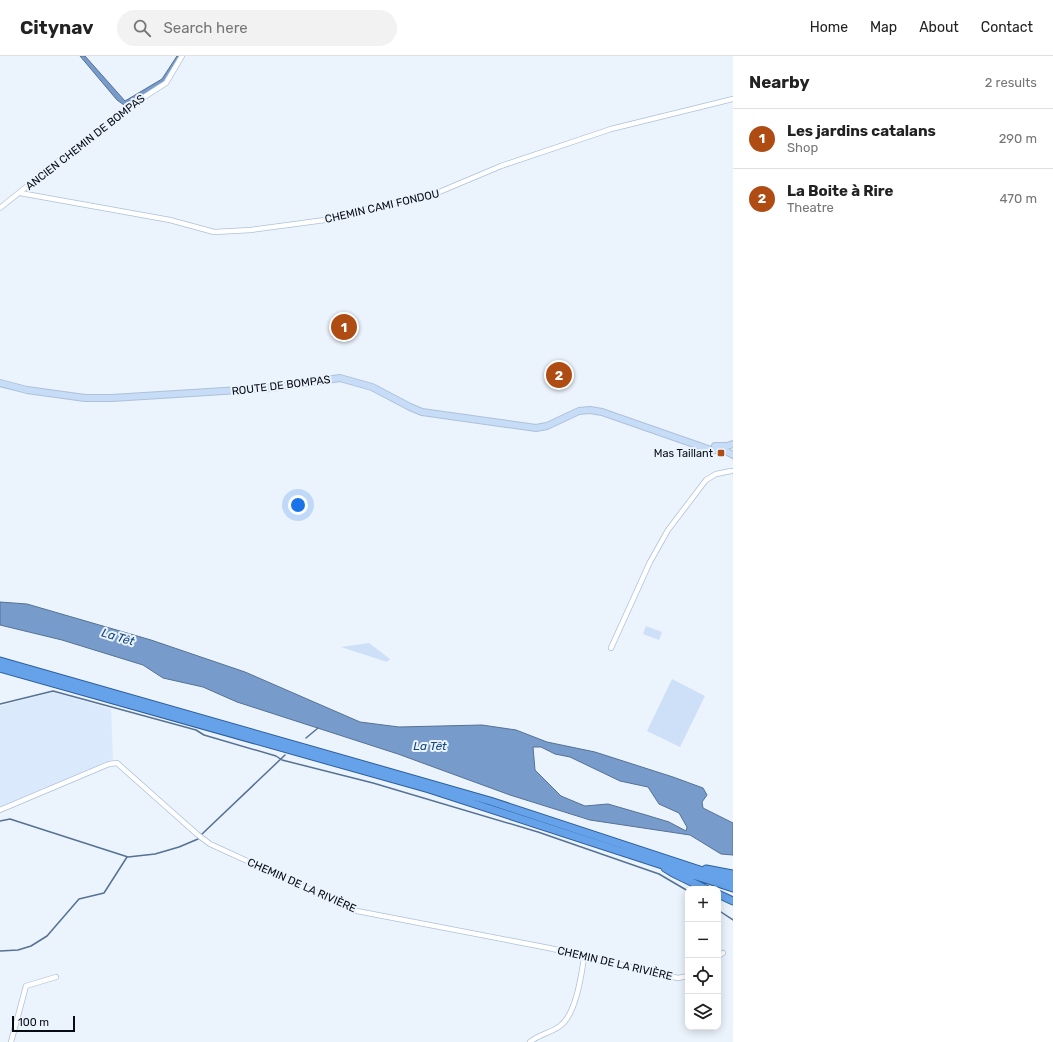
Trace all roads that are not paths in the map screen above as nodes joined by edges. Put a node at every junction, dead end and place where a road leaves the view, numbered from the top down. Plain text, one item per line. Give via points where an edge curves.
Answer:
1 (182, 56) edge
2 (733, 99) edge
3 (20, 193) junction
4 (0, 208) edge
5 (0, 383) edge
6 (691, 443) junction
7 (733, 445) edge
8 (733, 455) edge
9 (732, 469) edge
10 (612, 648) dead end
11 (0, 661) edge
12 (0, 668) edge
13 (0, 810) edge
14 (660, 864) junction
15 (678, 864) junction
16 (733, 874) edge
17 (733, 881) edge
18 (700, 886) edge
19 (733, 888) edge
20 (721, 895) edge
21 (733, 901) edge
22 (584, 958) junction
23 (685, 977) edge
24 (56, 978) dead end
25 (11, 1042) edge
26 (530, 1042) edge

1 - 3 street, ANCIEN CHEMIN DE BOMPAS via 166,83 124,110 96,135 71,151
2 - 3 street, CHEMIN CAMI FONDOU via 611,129 501,166 432,195 325,220 251,230 214,232 170,220
3 - 4 street, ANCIEN CHEMIN DE BOMPAS
5 - 6 main road, ROUTE DE BOMPAS via 27,390 84,398 112,398 271,388 340,378 372,387 422,412 536,428 579,411 590,410
6 - 7 main road
6 - 8 main road via 711,450 724,450
7 - 8 main road
9 - 10 street via 706,480 668,530 650,562
11 - 15 highway via 445,788
12 - 14 highway via 429,789
13 - 22 street, CHEMIN DE LA RIVIÈRE via 109,764 117,763 210,844 357,911 542,947
14 - 18 highway
14 - 19 highway
15 - 16 highway
15 - 17 highway
20 - 21 highway
22 - 23 street, CHEMIN DE LA RIVIÈRE via 678,978
22 - 26 street via 577,992 565,1021 559,1027
24 - 25 street via 26,986

